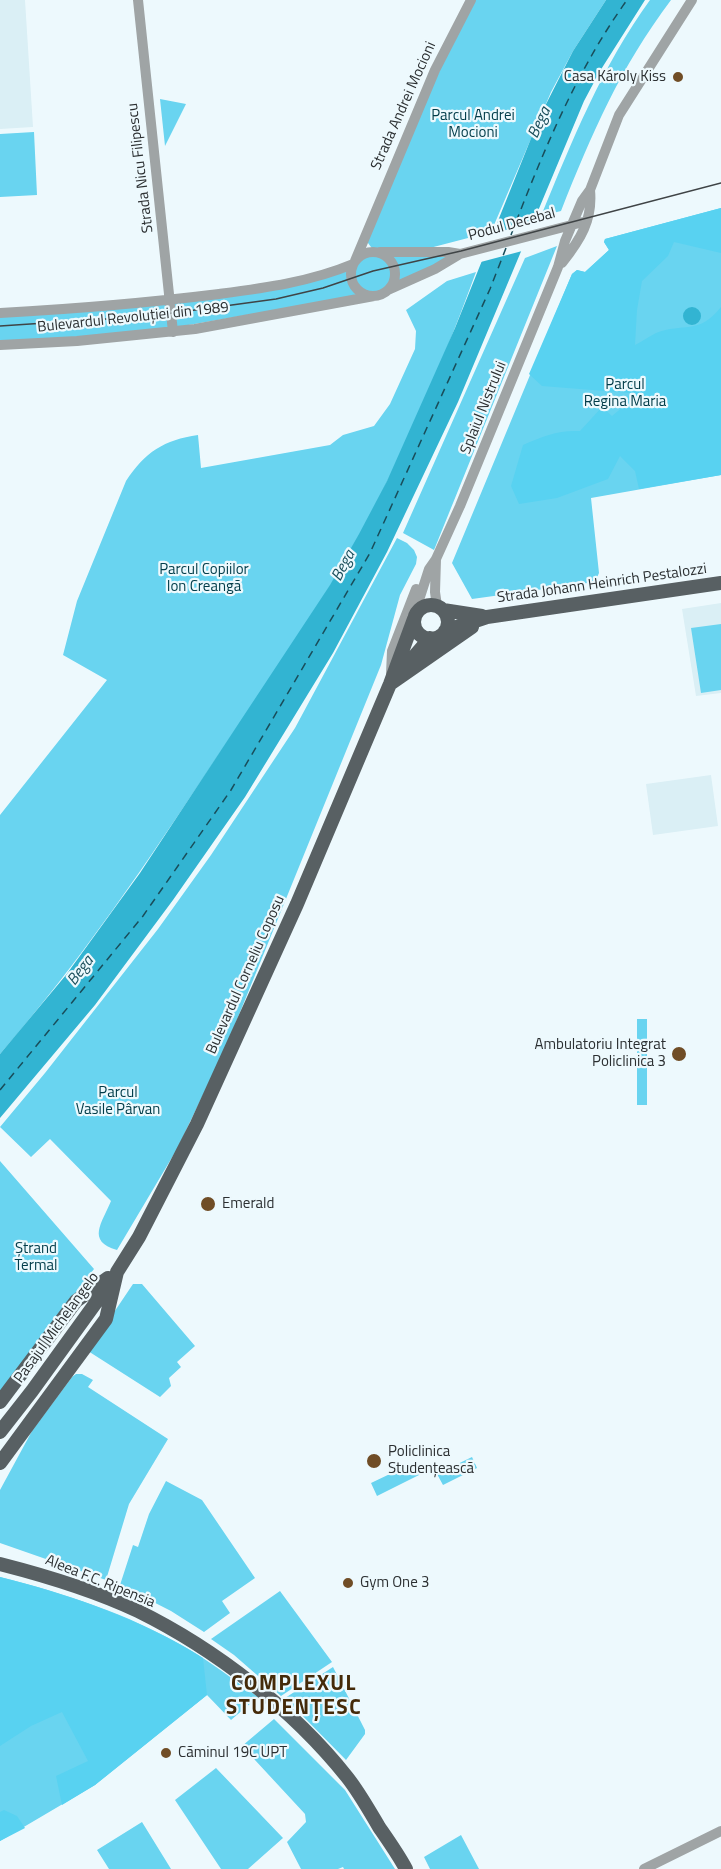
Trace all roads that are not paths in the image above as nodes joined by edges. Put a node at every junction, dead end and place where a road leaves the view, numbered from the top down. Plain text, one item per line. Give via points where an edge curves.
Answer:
1 (138, 0) edge
2 (471, 0) edge
3 (692, 0) edge
4 (590, 190) junction
5 (587, 221) junction
6 (572, 225) junction
7 (368, 226) junction
8 (372, 252) junction
9 (460, 254) junction
10 (354, 262) junction
11 (558, 267) junction
12 (388, 290) junction
13 (374, 296) junction
14 (170, 300) junction
15 (0, 312) edge
16 (173, 332) junction
17 (0, 345) edge
18 (436, 559) junction
19 (429, 569) junction
20 (721, 583) edge
21 (440, 608) junction
22 (417, 614) junction
23 (487, 617) junction
24 (445, 631) junction
25 (430, 638) junction
26 (390, 684) junction
27 (117, 1272) junction
28 (0, 1402) edge
29 (0, 1432) edge
30 (0, 1463) edge
31 (0, 1564) edge
32 (721, 1831) edge
33 (406, 1869) edge
34 (644, 1869) edge

1 - 14 street, Strada Nicu Filipescu
2 - 7 street, Strada Andrei Mocioni via 435,70
3 - 4 street, Splaiul Nistrului via 619,115
4 - 5 street, Splaiul Nistrului via 592,205
4 - 6 street, Splaiul Nistrului
5 - 6 street, Podul Decebal
5 - 11 street, Splaiul Nistrului via 578,244
6 - 9 street, Podul Decebal
6 - 11 street, Splaiul Nistrului
7 - 8 street, Strada Andrei Mocioni
7 - 10 street, Strada Andrei Mocioni
8 - 9 street
8 - 10 street, Bulevardul Revoluției din 1989
8 - 12 street via 388,258 394,268 394,280
9 - 12 street, Bulevardul Revoluției din 1989
10 - 13 street via 354,286
10 - 14 street, Bulevardul Revoluției din 1989 via 288,283
11 - 18 street, Splaiul Nistrului
12 - 13 street, Bulevardul Revoluției din 1989
13 - 16 street, Bulevardul Revoluției din 1989
14 - 15 street, Bulevardul Revoluției din 1989
14 - 16 street, Strada Nicu Filipescu
16 - 17 street, Bulevardul Revoluției din 1989
18 - 19 street, Splaiul Nistrului
18 - 21 street, Splaiul Nistrului
19 - 22 street, Splaiul Nistrului
19 - 26 street via 420,579 392,651
20 - 23 main road, Strada Johann Heinrich Pestalozzi
21 - 22 main road via 427,605
21 - 23 main road, Strada Johann Heinrich Pestalozzi
21 - 24 main road via 447,622
22 - 25 main road via 415,628
22 - 26 main road, Bulevardul Corneliu Coposu
23 - 24 main road, Strada Johann Heinrich Pestalozzi
23 - 26 main road
24 - 25 main road
25 - 26 main road, Bulevardul Corneliu Coposu
26 - 27 main road, Bulevardul Corneliu Coposu via 297,904 197,1124
27 - 28 main road, Bulevardul Corneliu Coposu via 76,1301
27 - 29 main road, Pasajul Michelangelo
27 - 30 main road, Bulevardul Corneliu Coposu via 106,1319
31 - 33 main road, Aleea F.C. Ripensia via 74,1586 138,1611 257,1688 323,1749 349,1779
32 - 34 street

